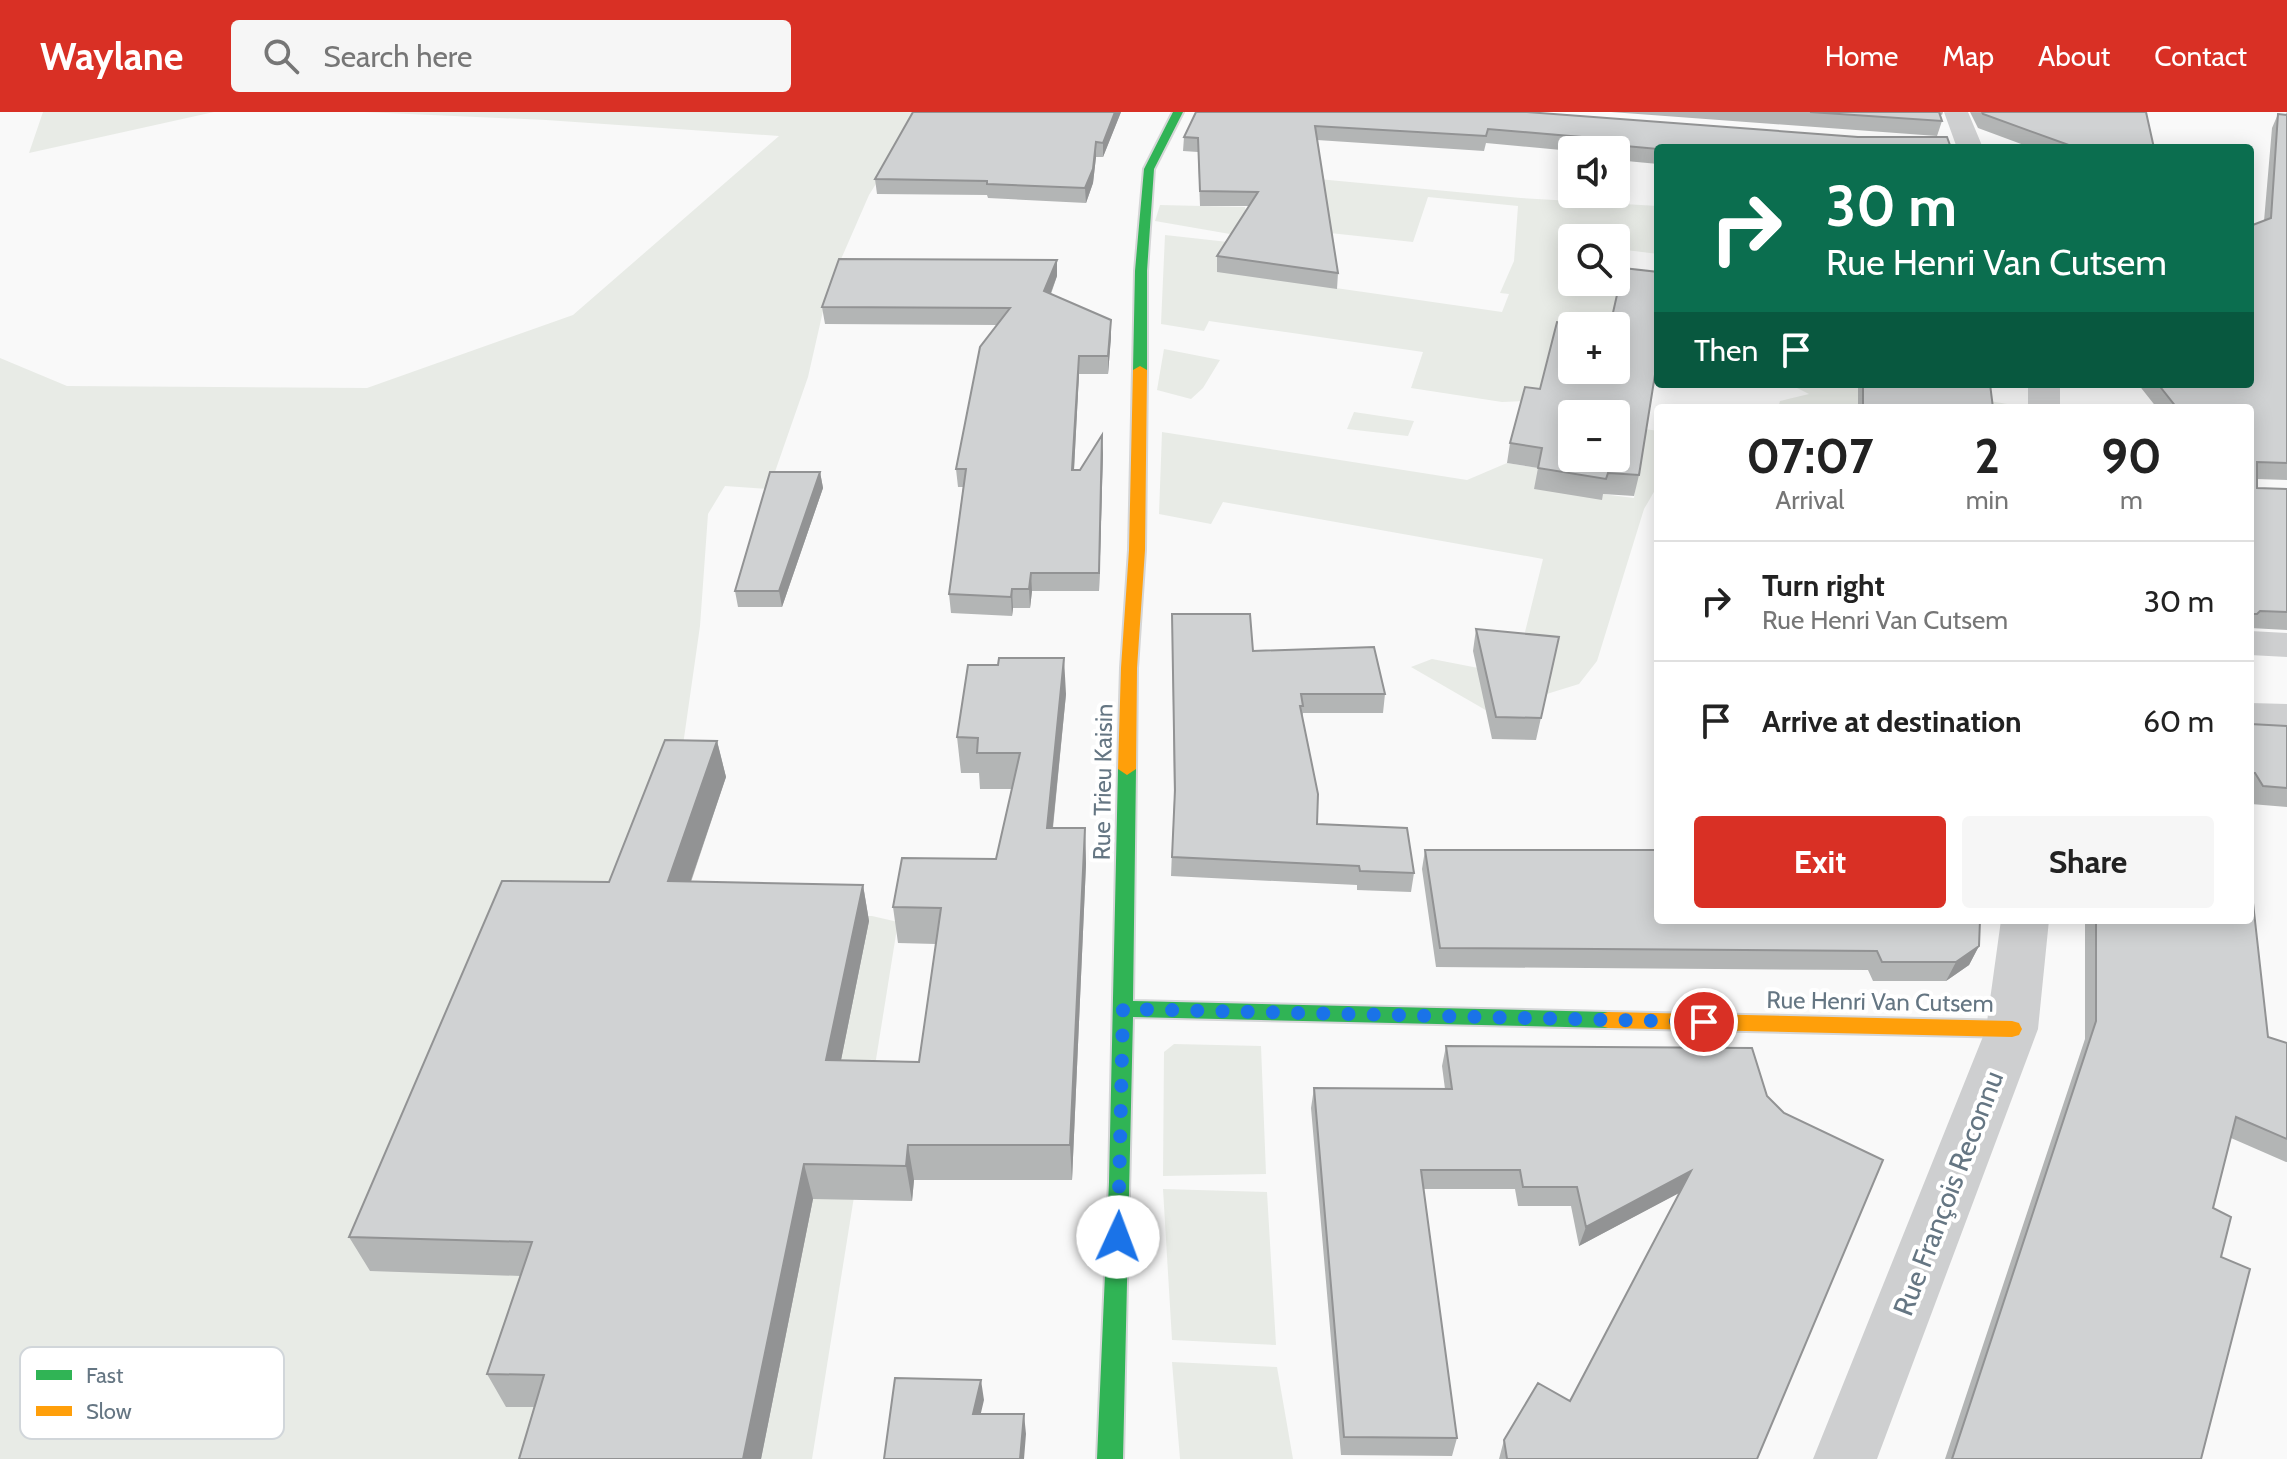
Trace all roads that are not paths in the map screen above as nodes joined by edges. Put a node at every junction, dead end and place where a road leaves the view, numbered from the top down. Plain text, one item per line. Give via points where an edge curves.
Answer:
1 (1178, 112) edge
2 (1956, 112) edge
3 (1968, 144) edge
4 (2254, 643) edge
5 (2287, 645) edge
6 (2254, 717) edge
7 (2287, 718) edge
8 (2025, 924) edge
9 (1123, 1009) junction
10 (2012, 1029) junction
11 (1110, 1459) edge
12 (1845, 1459) edge

1 - 9 street, Rue Trieu Kaisin via 1149,169 1141,271
2 - 3 street
4 - 5 street
6 - 7 street
8 - 10 street, Rue François Reconnu
9 - 10 street, Rue Henri Van Cutsem
9 - 11 street, Rue Trieu Kaisin
10 - 12 street, Rue François Reconnu

